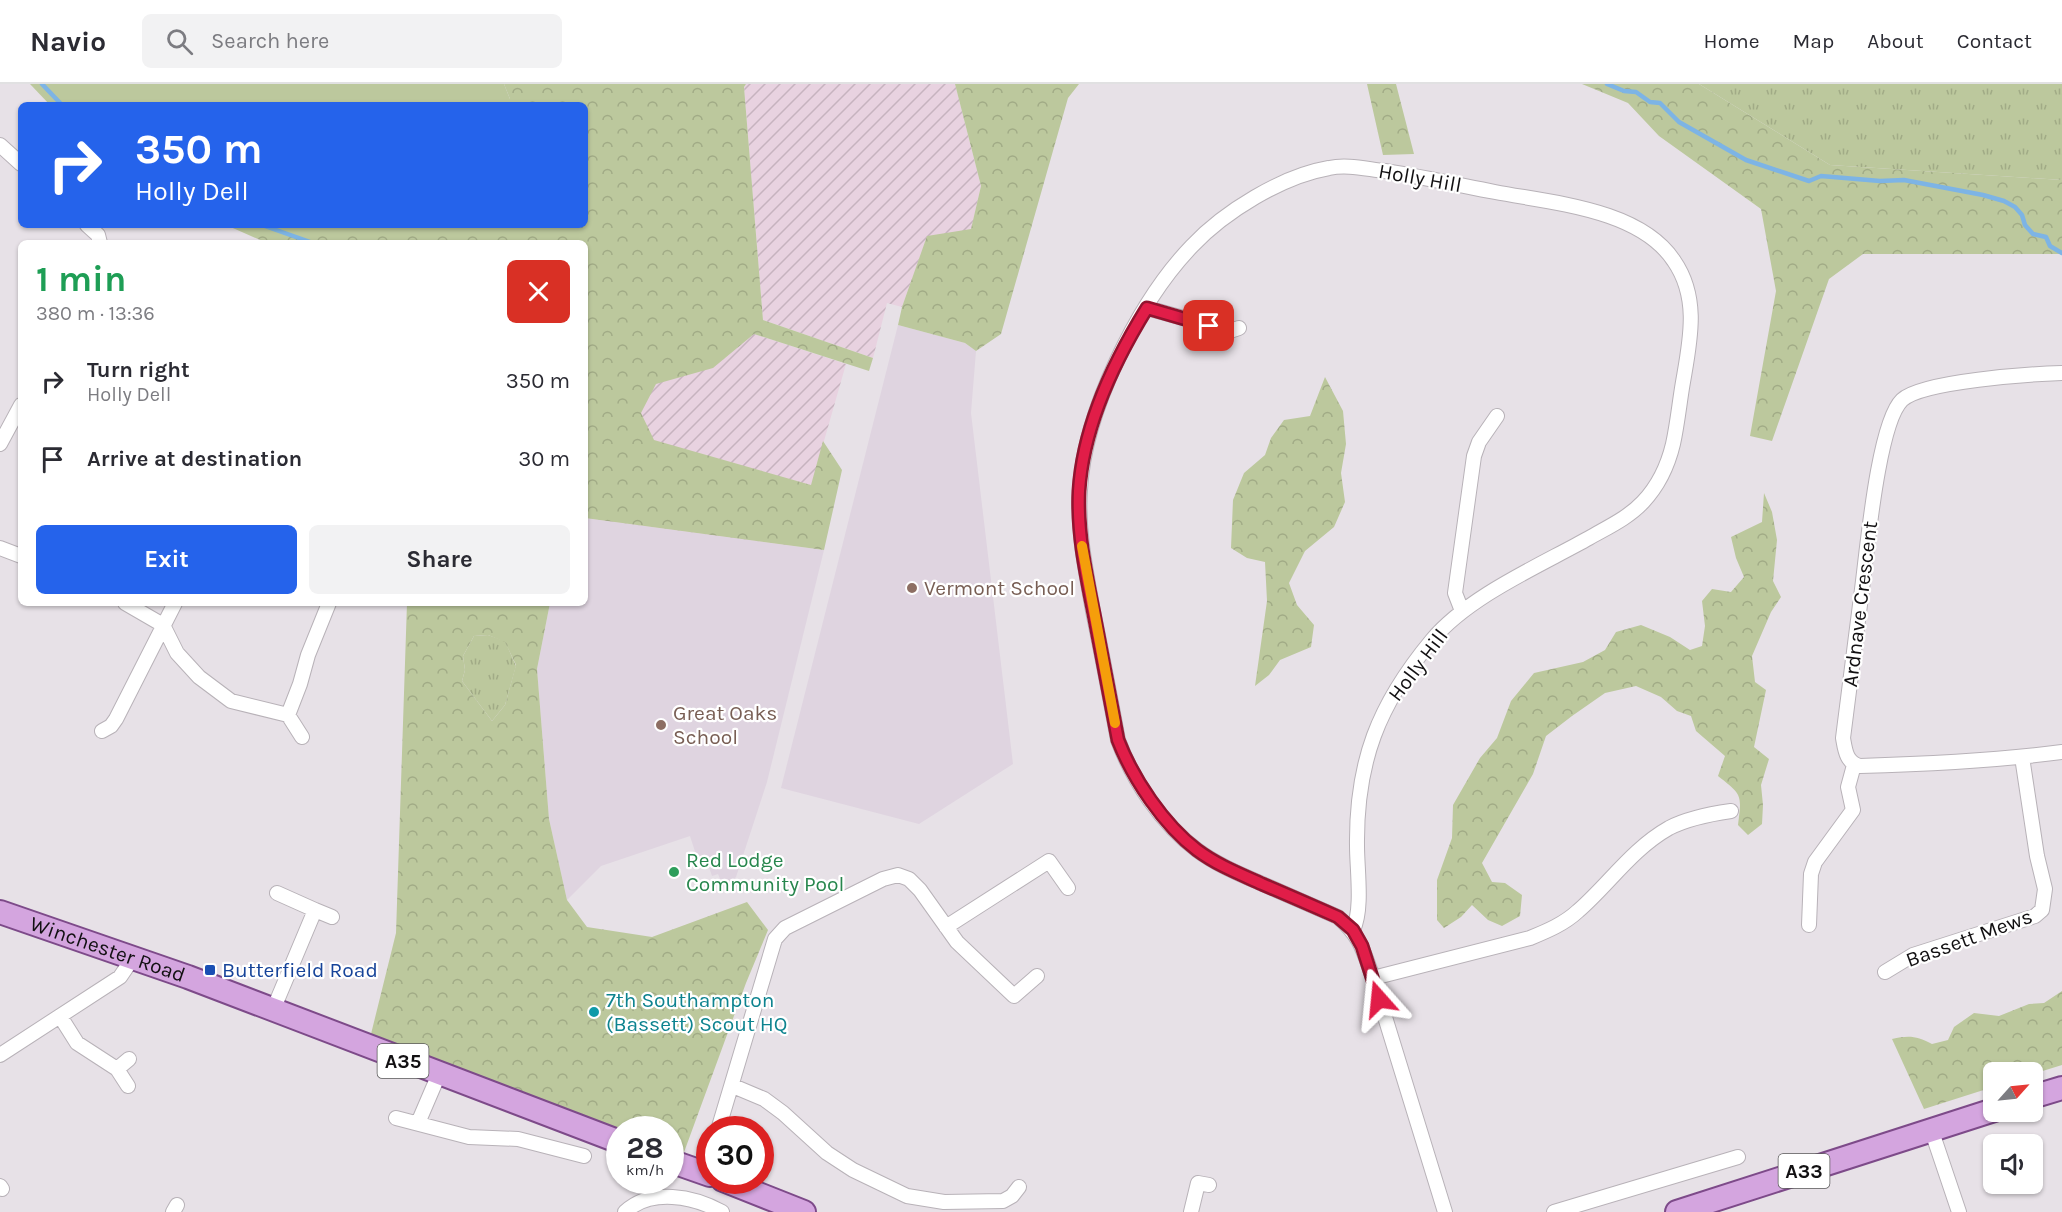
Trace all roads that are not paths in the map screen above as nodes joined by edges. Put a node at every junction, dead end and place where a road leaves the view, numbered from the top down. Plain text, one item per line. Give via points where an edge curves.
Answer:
1 (0, 145) edge
2 (18, 161) edge
3 (90, 228) edge
4 (99, 240) edge
5 (1147, 308) junction
6 (1239, 328) dead end
7 (2062, 373) edge
8 (18, 411) edge
9 (1497, 416) dead end
10 (0, 444) edge
11 (0, 548) edge
12 (18, 555) edge
13 (129, 606) edge
14 (173, 606) edge
15 (327, 606) edge
16 (1462, 611) junction
17 (163, 625) junction
18 (288, 715) junction
19 (102, 730) dead end
20 (302, 737) dead end
21 (2062, 752) edge
22 (2022, 757) junction
23 (1854, 765) junction
24 (1731, 811) dead end
25 (1068, 888) dead end
26 (277, 893) dead end
27 (315, 910) junction
28 (0, 912) edge
29 (332, 917) dead end
30 (1809, 925) dead end
31 (946, 927) junction
32 (1353, 930) junction
33 (133, 958) junction
34 (1885, 972) dead end
35 (1037, 976) dead end
36 (1373, 978) junction
37 (273, 1010) junction
38 (60, 1016) junction
39 (0, 1054) edge
40 (129, 1059) dead end
41 (117, 1069) junction
42 (439, 1074) junction
43 (128, 1086) dead end
44 (733, 1086) junction
45 (2062, 1088) edge
46 (2043, 1094) edge
47 (1983, 1113) edge
48 (723, 1116) edge
49 (396, 1118) dead end
50 (418, 1124) junction
51 (1931, 1129) junction
52 (606, 1137) edge
53 (584, 1156) dead end
54 (1738, 1157) dead end
55 (1198, 1182) dead end
56 (1019, 1187) dead end
57 (753, 1194) edge
58 (777, 1207) edge
59 (717, 1209) edge
60 (625, 1212) edge
61 (804, 1212) edge
62 (1191, 1212) edge
63 (1445, 1212) edge
64 (1554, 1212) edge
65 (1677, 1212) edge
66 (1959, 1212) edge

1 - 2 street
3 - 4 street
5 - 6 street via 1230,331
5 - 16 street, Holly Hill via 1170,271 1208,230 1264,193 1327,168 1348,166 1408,175 1606,214 1647,233 1662,246 1685,283 1692,328 1673,445 1655,489 1622,520
5 - 32 street, Holly Hill via 1123,347 1106,386 1083,459 1079,492 1082,553 1118,740 1126,762 1158,809 1198,851 1338,917
7 - 23 street, Ardnave Crescent via 1932,387 1901,400 1890,423 1875,488 1843,738
8 - 10 street
9 - 16 street via 1474,456 1455,593
11 - 12 street
13 - 17 street
14 - 17 street
15 - 18 street
16 - 32 street, Holly Hill via 1434,638 1393,693 1366,754 1357,825 1357,915
17 - 18 street via 177,652 200,677 231,701
17 - 19 street via 116,719
18 - 20 street
21 - 22 street
22 - 23 street
22 - 34 street, Bassett Mews via 2045,889 2042,910 2035,916 1913,955
23 - 30 street via 1848,787 1859,812 1815,862 1810,874 1817,903
24 - 36 street via 1698,817 1651,840 1579,911 1551,929 1530,938
25 - 31 street via 1049,861
26 - 27 street
27 - 29 street
27 - 37 street
28 - 33 main road, Winchester Road / A35
31 - 35 street via 1014,996
31 - 44 street via 920,890 898,875 785,928 775,939
32 - 36 street, Holly Hill
33 - 37 main road, Winchester Road / A35
33 - 38 street via 120,977
36 - 63 street, Holly Hill
37 - 42 main road, Winchester Road / A35
38 - 39 street
38 - 41 street via 77,1043
40 - 41 street
41 - 43 street
42 - 50 street
42 - 52 main road, Winchester Road / A35
44 - 48 street
44 - 56 street via 764,1099 853,1170 907,1196 944,1202 1003,1201
45 - 46 main road
47 - 51 main road, A33
49 - 50 street
50 - 53 street via 469,1137 518,1139 565,1159
51 - 65 main road, A33
51 - 66 street
54 - 64 street
55 - 62 street
57 - 58 main road
58 - 61 main road
59 - 60 street via 660,1196 633,1204

